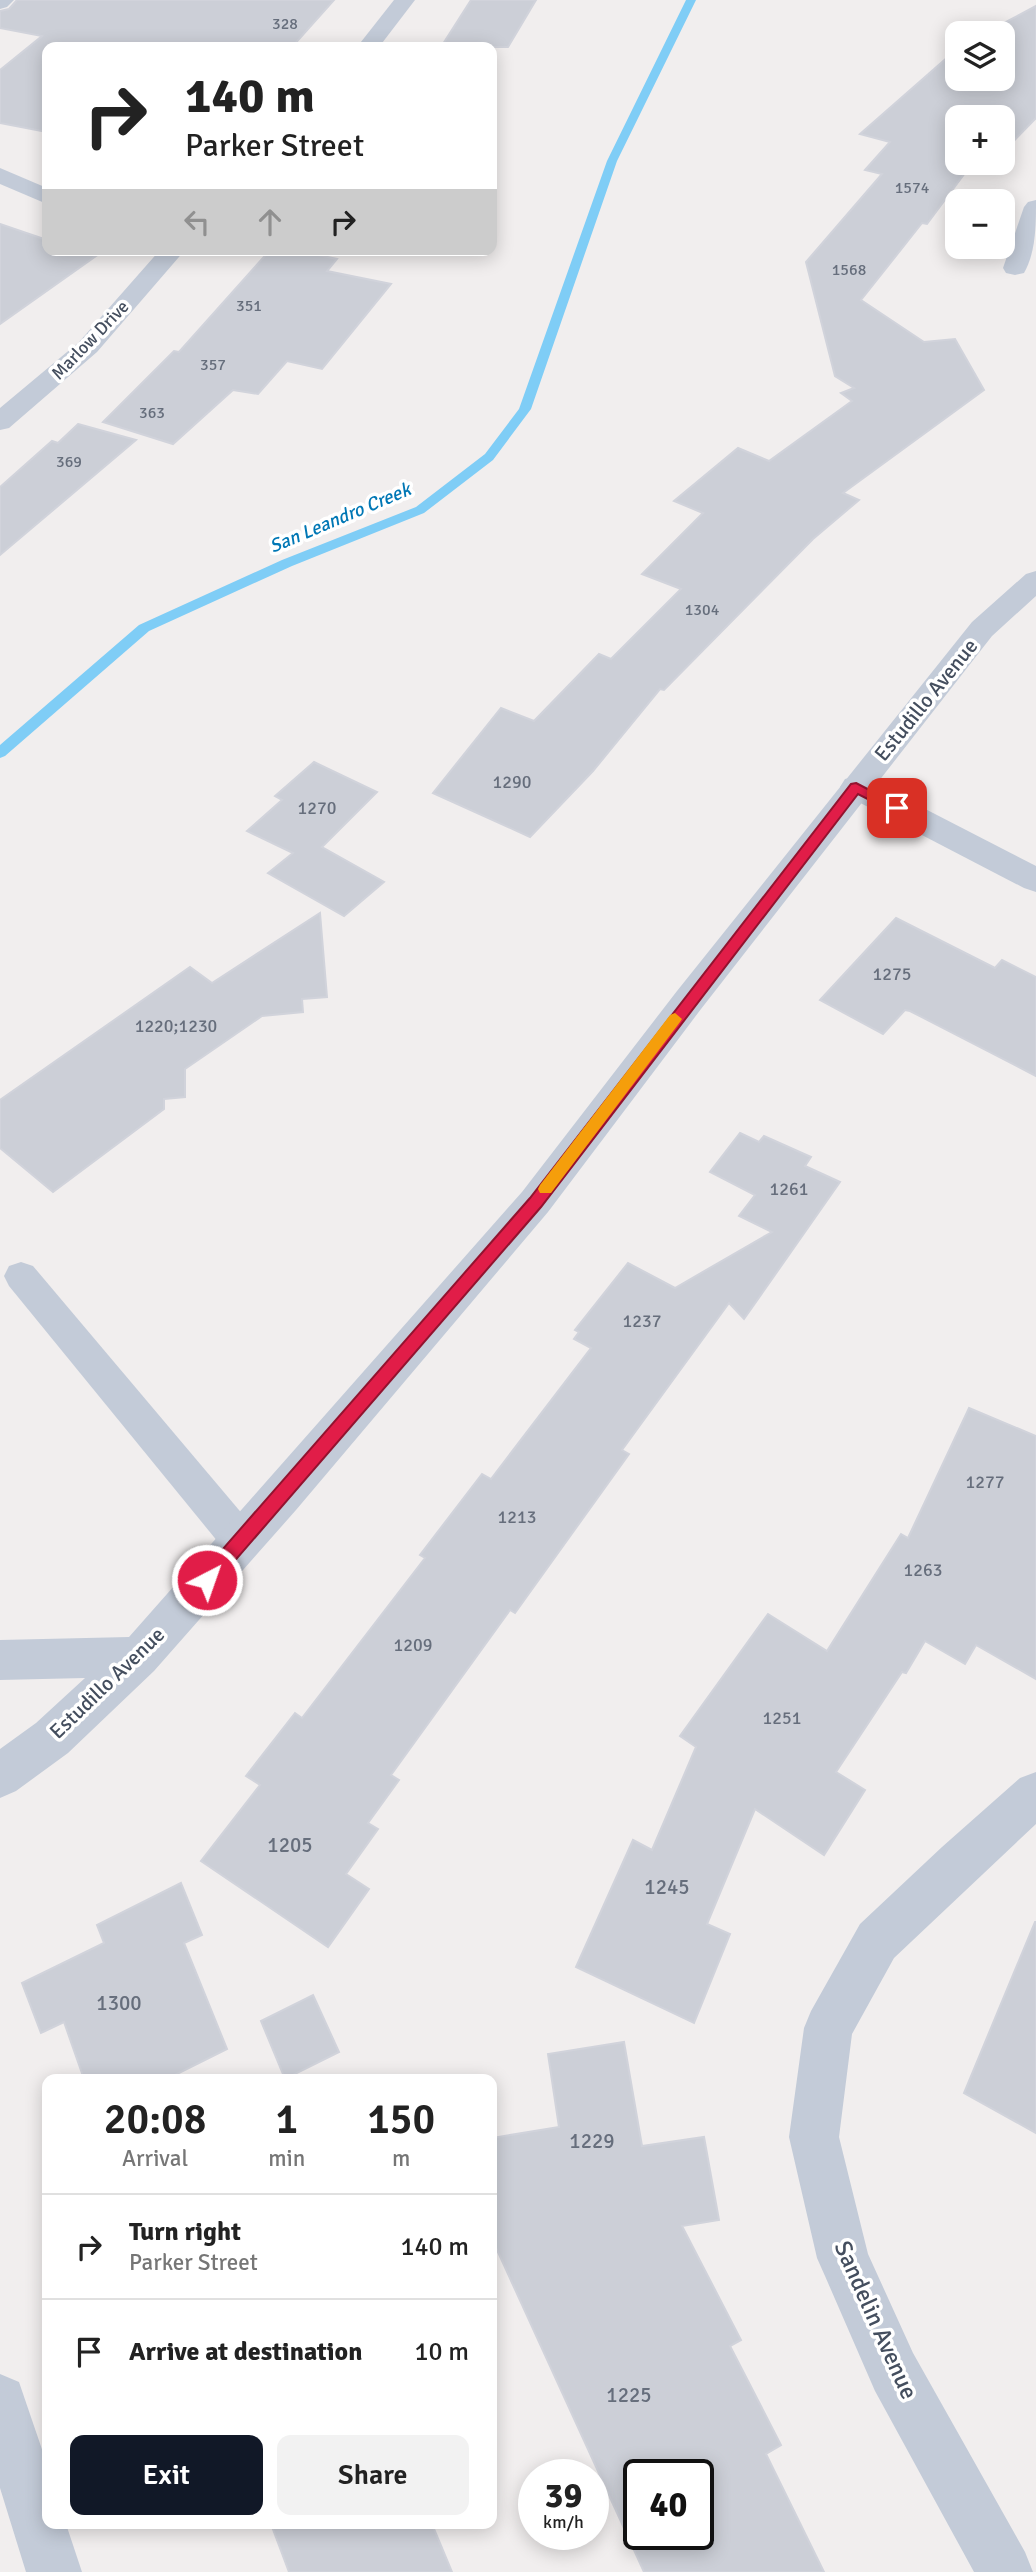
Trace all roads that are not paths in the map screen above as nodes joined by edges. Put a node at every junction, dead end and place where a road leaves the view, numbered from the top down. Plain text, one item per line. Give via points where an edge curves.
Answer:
1 (405, 0) edge
2 (372, 42) edge
3 (0, 175) edge
4 (42, 195) edge
5 (1036, 207) edge
6 (168, 256) edge
7 (1015, 268) dead end
8 (0, 422) edge
9 (1036, 580) edge
10 (856, 788) junction
11 (1036, 880) edge
12 (21, 1276) dead end
13 (241, 1541) junction
14 (139, 1657) junction
15 (0, 1660) edge
16 (0, 1776) edge
17 (1036, 1794) edge
18 (0, 2401) edge
19 (54, 2572) edge
20 (1005, 2572) edge

1 - 2 street
3 - 4 street
5 - 7 street
6 - 8 street, Marlow Drive via 88,347
9 - 10 street, Estudillo Avenue via 982,629
10 - 11 street
10 - 13 street, Estudillo Avenue via 535,1202
12 - 13 lane
13 - 14 street, Estudillo Avenue
14 - 15 street
14 - 16 street, Estudillo Avenue via 52,1738
17 - 20 street, Sandelin Avenue via 877,1941 828,2028 814,2137 843,2258 894,2372
18 - 19 street

